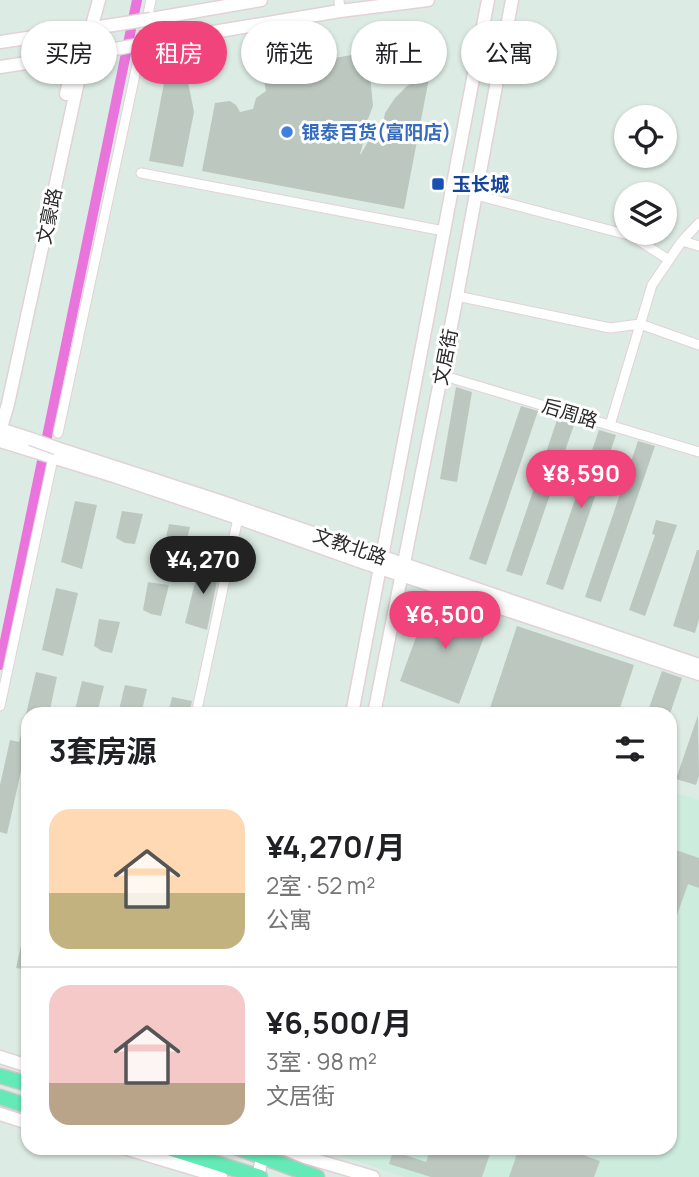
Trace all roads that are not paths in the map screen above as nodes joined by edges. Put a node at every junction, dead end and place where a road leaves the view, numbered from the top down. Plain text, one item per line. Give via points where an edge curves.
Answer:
1 (91, 0) edge
2 (99, 0) edge
3 (151, 0) edge
4 (261, 0) edge
5 (428, 0) edge
6 (488, 0) edge
7 (512, 0) edge
8 (340, 5) edge
9 (88, 21) edge
10 (90, 21) edge
11 (484, 21) edge
12 (508, 21) edge
13 (117, 24) edge
14 (21, 39) edge
15 (0, 42) edge
16 (117, 49) edge
17 (21, 64) edge
18 (0, 67) edge
19 (72, 84) edge
20 (73, 84) edge
21 (473, 84) edge
22 (497, 84) edge
23 (141, 173) dead end
24 (476, 195) junction
25 (699, 223) edge
26 (444, 231) junction
27 (682, 240) junction
28 (699, 246) edge
29 (669, 260) junction
30 (457, 296) junction
31 (640, 324) junction
32 (699, 345) edge
33 (442, 375) junction
34 (0, 405) edge
35 (610, 425) junction
36 (0, 430) edge
37 (58, 433) dead end
38 (0, 441) edge
39 (30, 445) junction
40 (699, 452) edge
41 (54, 456) junction
42 (238, 518) junction
43 (381, 563) junction
44 (402, 570) junction
45 (699, 665) edge
46 (699, 674) edge
47 (0, 706) edge
48 (198, 707) edge
49 (353, 707) edge
50 (375, 707) edge
51 (0, 1057) edge
52 (21, 1064) edge
53 (0, 1076) edge
54 (21, 1082) edge
55 (0, 1097) edge
56 (21, 1104) edge
57 (3, 1113) edge
58 (21, 1120) edge
59 (147, 1155) edge
60 (191, 1155) edge
61 (263, 1155) edge
62 (267, 1155) edge
63 (305, 1155) edge
64 (283, 1172) edge
65 (220, 1177) edge
66 (259, 1177) edge
67 (317, 1177) edge
68 (373, 1177) edge

1 - 9 street, 文豪路
2 - 10 street, 文豪路
3 - 37 street
4 - 13 street, bridge
5 - 8 street
6 - 11 street, 文居街
7 - 12 street, 文居街
8 - 16 street, bridge
14 - 15 street
17 - 18 street
19 - 34 street, 文豪路
20 - 36 street, 文豪路
21 - 26 street, 文居街
22 - 24 street, 文居街
23 - 26 street
24 - 29 street via 632,236
24 - 30 street, 文居街
25 - 27 street
26 - 43 street, 文居街
27 - 28 street
27 - 29 street
29 - 31 street via 652,285
30 - 31 street via 610,328
30 - 33 street, 文居街
31 - 32 street
31 - 35 street
33 - 35 street, 后周路
33 - 44 street, 文居街
35 - 40 street, 后周路
36 - 39 street, 文教北路
38 - 39 street, 文教北路
39 - 41 street, 文教北路, bridge
41 - 42 street, 文教北路
41 - 43 street, 文教北路 via 216,500
41 - 47 street
42 - 43 street, 文教北路
42 - 48 street
43 - 44 street, 文教北路
43 - 49 street, 文居街
44 - 45 street, 文教北路
44 - 46 street, 文教北路
44 - 50 street, 文居街
51 - 52 street
53 - 54 main road
55 - 56 main road
57 - 58 street
59 - 65 street
60 - 66 main road
61 - 66 street
62 - 64 main road
63 - 68 street
64 - 67 main road

